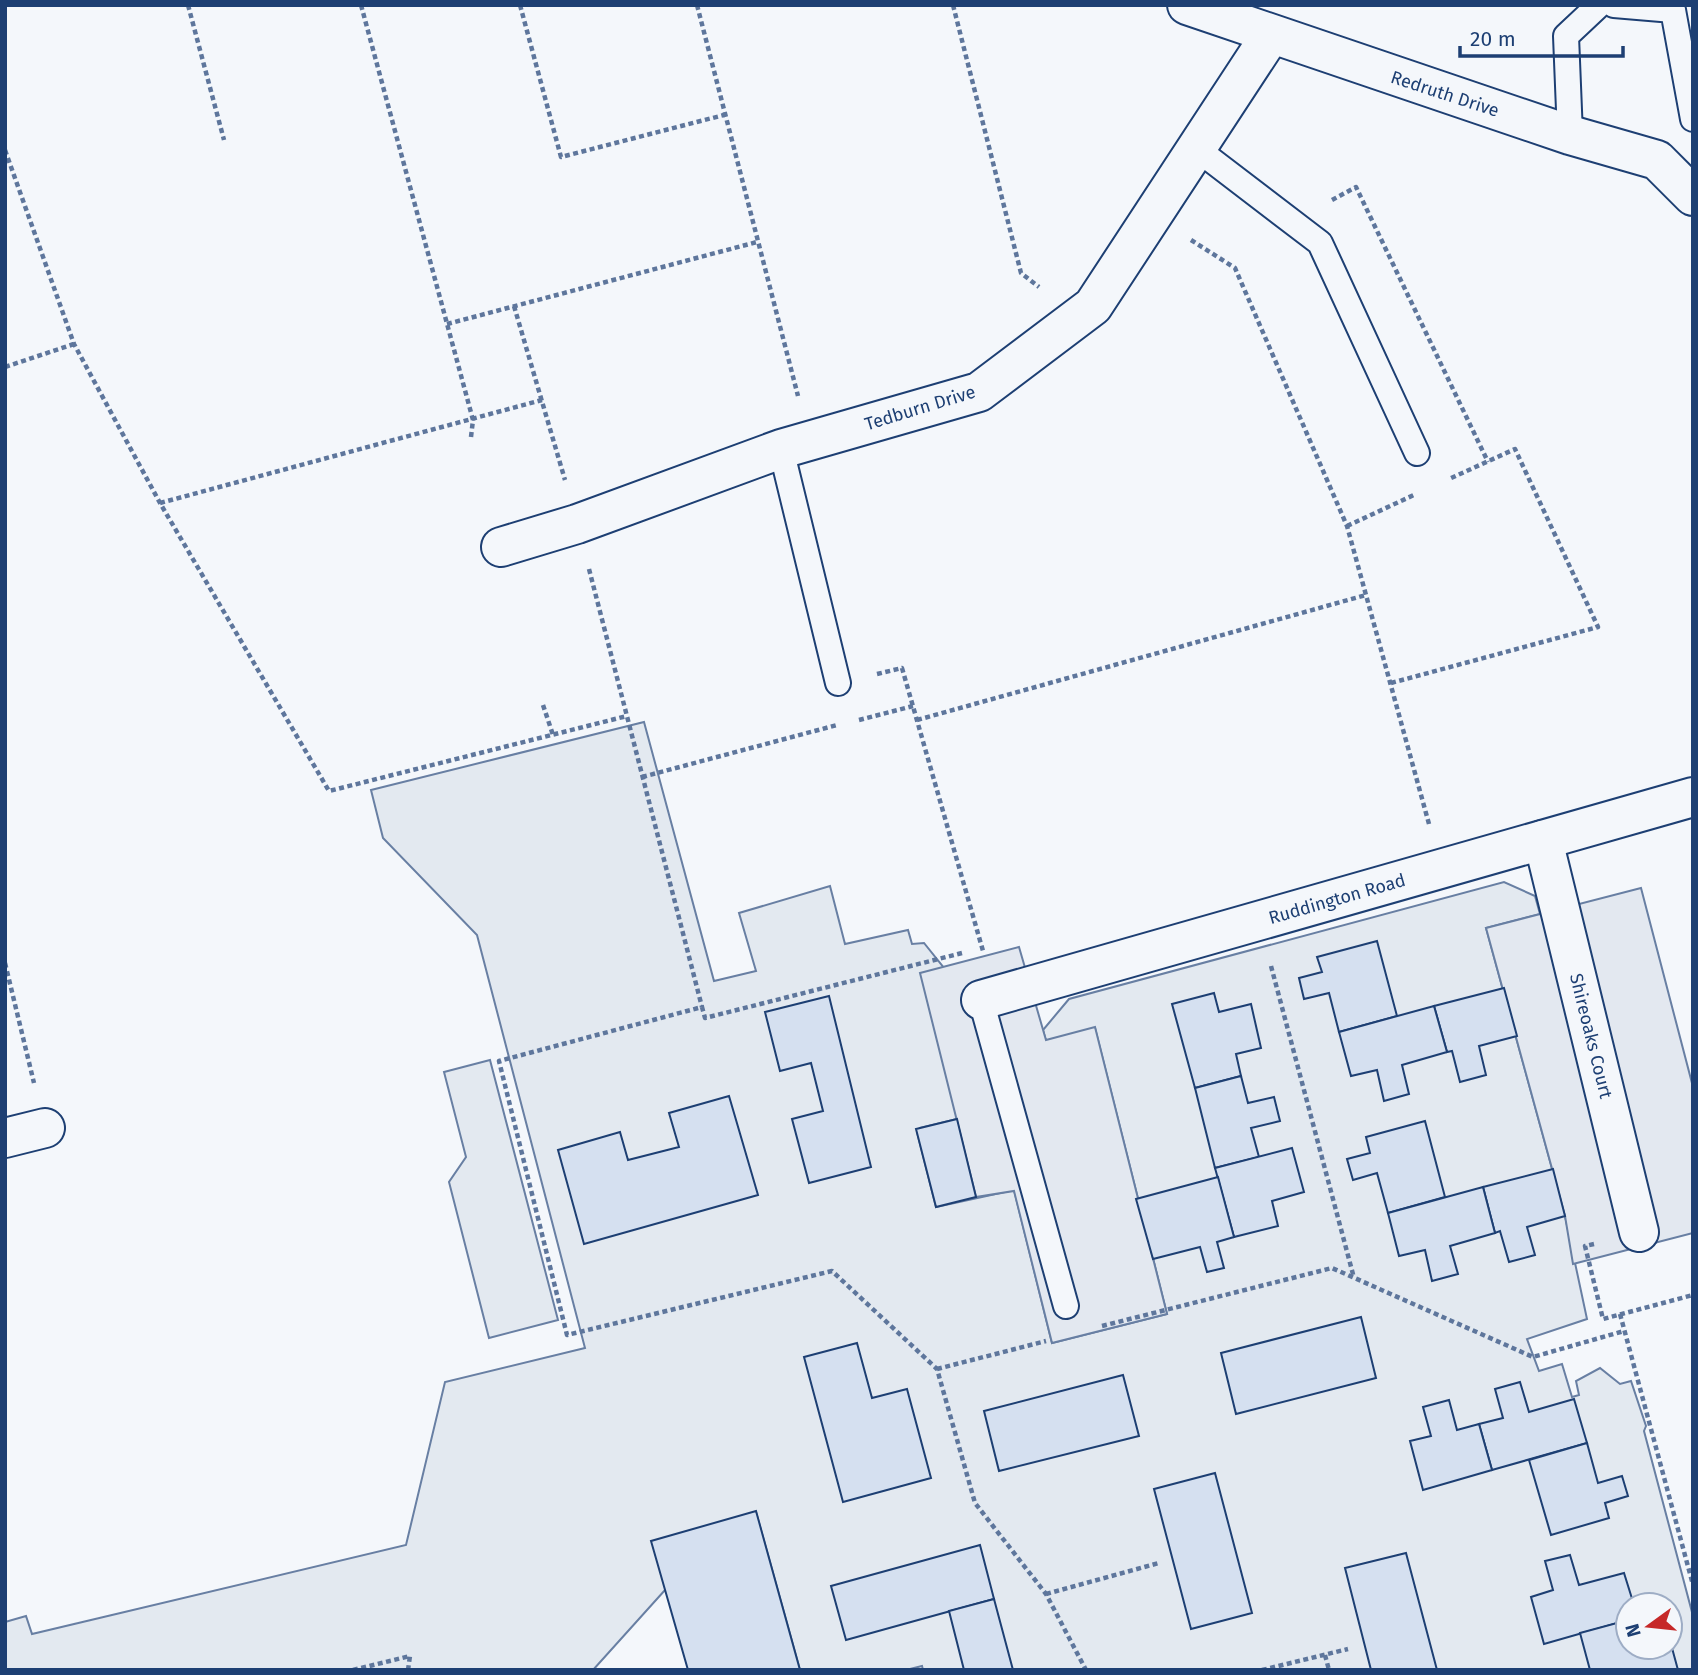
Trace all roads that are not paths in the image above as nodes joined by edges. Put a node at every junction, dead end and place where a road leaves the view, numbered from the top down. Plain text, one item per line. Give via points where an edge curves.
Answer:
1 (1187, 5) edge
2 (1599, 5) edge
3 (1614, 5) edge
4 (1270, 36) junction
5 (1693, 119) edge
6 (1570, 135) junction
7 (1197, 149) junction
8 (1693, 196) edge
9 (796, 445) junction
10 (1417, 453) dead end
11 (501, 547) dead end
12 (838, 684) road end
13 (1693, 797) edge
14 (1543, 840) junction
15 (989, 998) joint
16 (45, 1128) road end
17 (5, 1138) edge
18 (1639, 1232) dead end
19 (1066, 1306) dead end

1 - 4 street, Redruth Drive
2 - 6 lane via 1566,36
3 - 5 lane via 1673,10
4 - 6 street, Redruth Drive
4 - 7 street, Tedburn Drive
6 - 8 street, Redruth Drive via 1657,160
7 - 9 street, Tedburn Drive via 1093,306 979,392
7 - 10 lane via 1320,243
9 - 11 street, Tedburn Drive
9 - 12 lane
13 - 14 street, Ruddington Road
14 - 15 street, Ruddington Road
14 - 18 street, Shireoaks Court
15 - 19 lane
16 - 17 street

